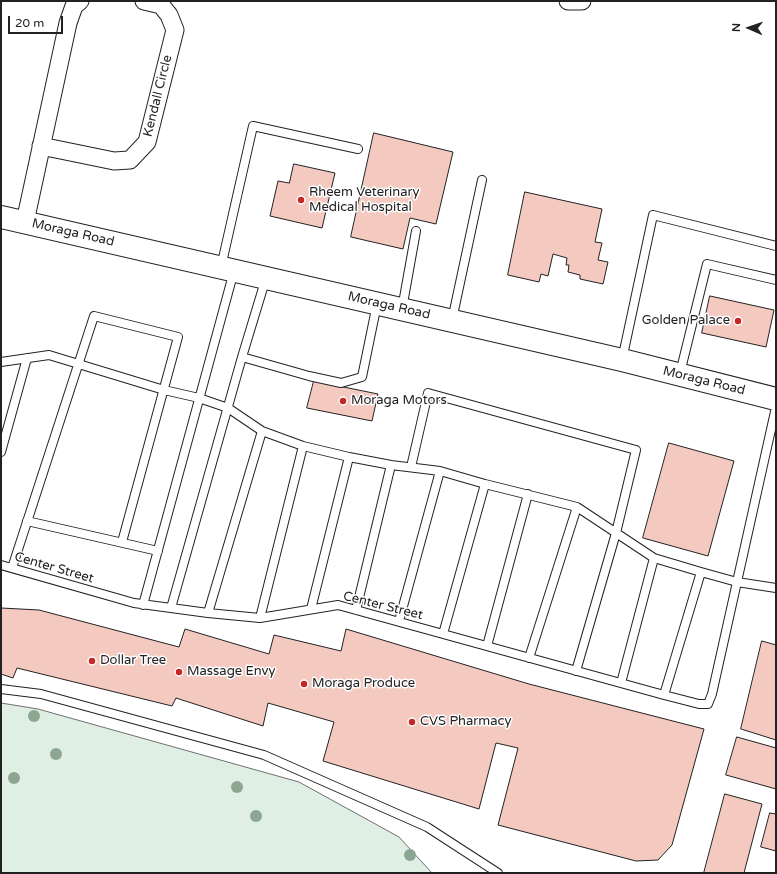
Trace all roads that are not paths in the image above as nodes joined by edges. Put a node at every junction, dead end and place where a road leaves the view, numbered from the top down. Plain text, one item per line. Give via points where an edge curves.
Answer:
1 (80, 1) edge
2 (144, 1) edge
3 (568, 1) edge
4 (582, 1) edge
5 (41, 146) junction
6 (358, 149) dead end
7 (482, 180) dead end
8 (1, 216) edge
9 (25, 222) junction
10 (416, 231) dead end
11 (776, 246) edge
12 (228, 269) junction
13 (266, 278) junction
14 (776, 280) edge
15 (377, 303) junction
16 (402, 309) junction
17 (452, 321) junction
18 (242, 357) junction
19 (27, 358) junction
20 (622, 360) junction
21 (1, 362) edge
22 (78, 363) junction
23 (680, 374) junction
24 (164, 390) junction
25 (199, 398) junction
26 (776, 399) edge
27 (776, 407) edge
28 (228, 408) junction
29 (262, 431) junction
30 (303, 446) junction
31 (1, 452) edge
32 (349, 457) junction
33 (391, 465) junction
34 (411, 467) junction
35 (440, 471) junction
36 (485, 484) junction
37 (528, 494) junction
38 (577, 507) junction
39 (27, 521) junction
40 (616, 533) junction
41 (122, 542) junction
42 (158, 551) junction
43 (654, 558) junction
44 (1, 565) edge
45 (12, 568) junction
46 (701, 572) junction
47 (737, 582) junction
48 (776, 588) edge
49 (143, 605) junction
50 (171, 608) junction
51 (311, 609) junction
52 (356, 610) junction
53 (208, 613) junction
54 (260, 618) junction
55 (399, 622) junction
56 (443, 634) junction
57 (487, 646) junction
58 (529, 658) junction
59 (576, 670) junction
60 (621, 683) junction
61 (1, 689) edge
62 (664, 695) junction
63 (498, 873) edge

1 - 5 street via 74,6 68,23
2 - 5 street, Kendall Circle via 161,5 169,15 175,30 147,142 130,160 114,161
3 - 4 street
5 - 9 street
6 - 12 lane via 253,126
7 - 17 lane
8 - 9 main road, Moraga Road
9 - 12 main road, Moraga Road
10 - 16 lane
11 - 20 lane via 653,215
12 - 13 main road, Moraga Road
12 - 25 lane
13 - 15 main road, Moraga Road
13 - 18 lane
14 - 23 lane via 707,264
15 - 16 main road, Moraga Road
15 - 18 lane via 362,377 342,383
16 - 17 main road, Moraga Road
17 - 20 main road, Moraga Road
18 - 28 lane
19 - 21 lane
19 - 22 lane via 49,355
19 - 31 lane
20 - 23 main road, Moraga Road
22 - 24 lane
22 - 24 lane via 94,316 178,337
22 - 39 lane
23 - 26 main road, Moraga Road
24 - 25 lane
24 - 41 lane
25 - 28 lane
25 - 42 lane
27 - 47 lane
28 - 29 lane
28 - 50 lane
29 - 30 lane
29 - 53 lane
30 - 32 lane
30 - 54 lane
32 - 33 lane
32 - 51 lane
33 - 34 lane
33 - 52 lane
34 - 35 lane
34 - 40 lane via 428,393 636,450
35 - 36 lane
35 - 55 lane
36 - 37 lane
36 - 56 lane
37 - 38 lane
37 - 57 lane
38 - 40 lane
38 - 58 lane
39 - 41 lane
39 - 45 lane
40 - 43 lane
40 - 59 lane
41 - 42 lane
42 - 49 lane
43 - 46 lane
43 - 60 lane
44 - 45 lane, Center Street
45 - 49 lane, Center Street
46 - 47 lane
46 - 62 lane
47 - 48 lane
47 - 62 lane, Center Street via 708,704
49 - 50 lane, Center Street
50 - 53 lane, Center Street
51 - 52 lane, Center Street via 338,605
51 - 54 lane, Center Street
52 - 55 lane, Center Street
53 - 54 lane, Center Street
55 - 56 lane, Center Street
56 - 57 lane, Center Street
57 - 58 lane, Center Street
58 - 59 lane, Center Street
59 - 60 lane, Center Street
60 - 62 lane, Center Street
61 - 63 lane via 41,694 264,755 427,827

